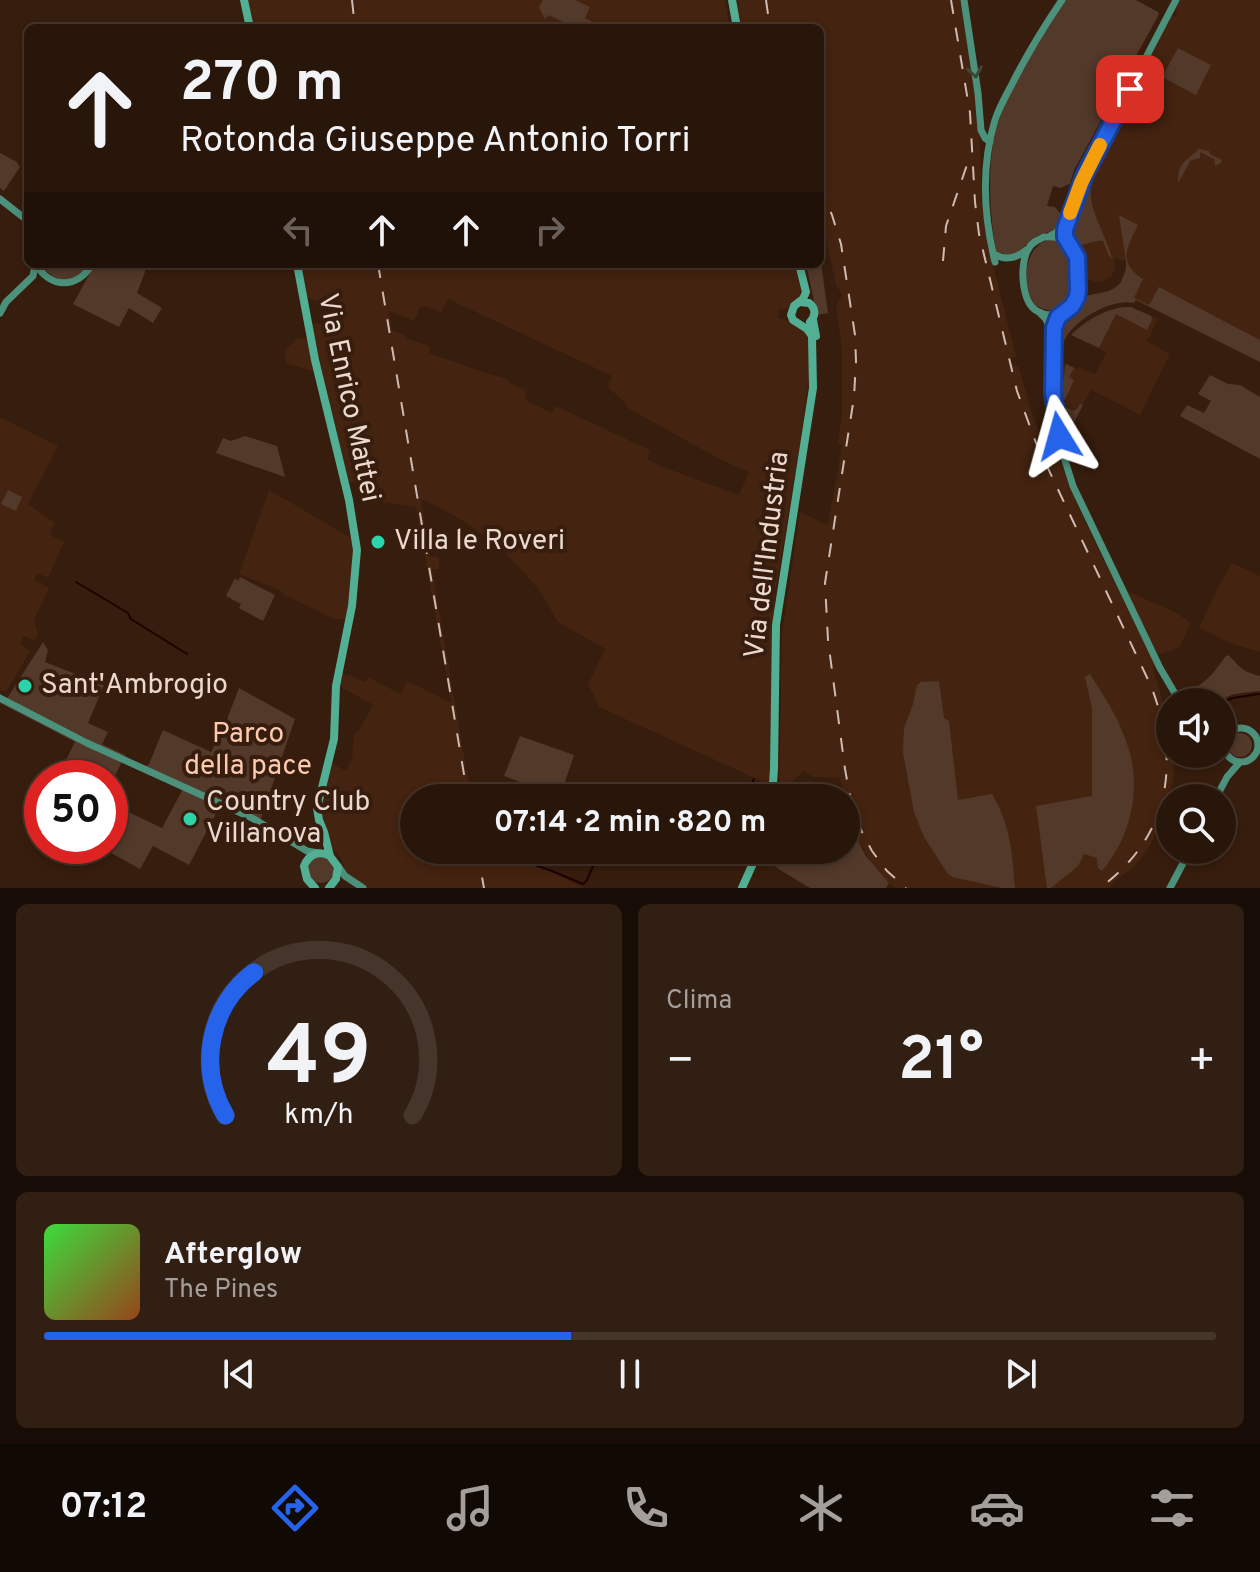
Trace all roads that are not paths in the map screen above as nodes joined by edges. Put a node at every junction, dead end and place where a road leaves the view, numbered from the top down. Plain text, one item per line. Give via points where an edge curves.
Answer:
1 (244, 0) edge
2 (730, 0) edge
3 (964, 0) edge
4 (1062, 0) edge
5 (1173, 0) edge
6 (249, 24) edge
7 (734, 24) edge
8 (990, 142) junction
9 (0, 196) edge
10 (24, 215) edge
11 (1050, 236) junction
12 (1068, 243) junction
13 (1028, 249) junction
14 (998, 260) junction
15 (34, 268) edge
16 (38, 268) edge
17 (89, 268) edge
18 (298, 268) edge
19 (802, 268) edge
20 (802, 268) edge
21 (46, 278) junction
22 (1024, 279) junction
23 (25, 284) junction
24 (799, 302) junction
25 (813, 308) junction
26 (0, 313) edge
27 (1041, 314) junction
28 (1061, 314) junction
29 (813, 320) junction
30 (798, 324) junction
31 (1063, 457) junction
32 (1172, 688) edge
33 (0, 698) edge
34 (1236, 729) edge
35 (1258, 747) edge
36 (1236, 760) edge
37 (1240, 762) junction
38 (1228, 768) edge
39 (1227, 777) junction
40 (774, 784) edge
41 (776, 784) edge
42 (1223, 784) edge
43 (286, 837) junction
44 (326, 838) junction
45 (319, 853) junction
46 (334, 860) junction
47 (755, 864) edge
48 (1183, 864) edge
49 (304, 866) junction
50 (350, 880) junction
51 (331, 885) edge
52 (314, 886) edge
53 (363, 888) edge
54 (744, 888) edge
55 (1170, 888) edge

1 - 6 main road
2 - 7 main road
3 -> 8 main road via 981,130
4 - 8 main road via 999,110
5 - 11 main road via 1080,174 1059,229
5 - 12 main road via 1081,183 1065,229
8 - 14 main road via 985,195
9 - 10 main road
11 - 12 main road
11 - 13 main road
12 - 28 main road via 1077,257 1078,290 1072,306
13 - 14 main road
13 - 22 main road
14 - 22 main road via 1017,262
15 - 23 main road
16 - 21 main road
17 - 21 main road via 74,281
18 - 44 main road, Via Enrico Mattei via 357,541 352,606 336,686 334,739 317,805
19 - 24 main road via 806,290
20 - 25 main road
21 - 23 main road
22 - 27 main road via 1027,302
23 - 26 main road
24 - 25 main road
24 - 30 main road via 791,312
25 - 29 main road
27 - 28 main road
27 - 31 main road via 1049,326 1050,403
28 - 31 main road via 1054,328 1052,378
29 - 30 main road
29 - 41 main road, Via dell'Industria via 817,391 781,616
30 - 40 main road, Via dell'Industria via 812,336 813,381 777,618
31 - 32 main road via 1089,522
33 - 43 main road
34 - 35 main road via 1252,733
35 - 37 main road
36 - 37 main road
37 - 39 main road
38 - 39 main road
39 - 42 main road
43 - 45 main road
43 - 49 main road via 299,849
44 - 45 main road
44 - 46 main road, Via Enrico Mattei
45 - 46 main road
45 - 49 main road
46 - 50 main road
46 - 51 main road via 338,871
47 - 54 main road
48 - 55 main road
49 - 52 main road
50 - 51 main road
50 - 53 main road
51 - 52 main road

